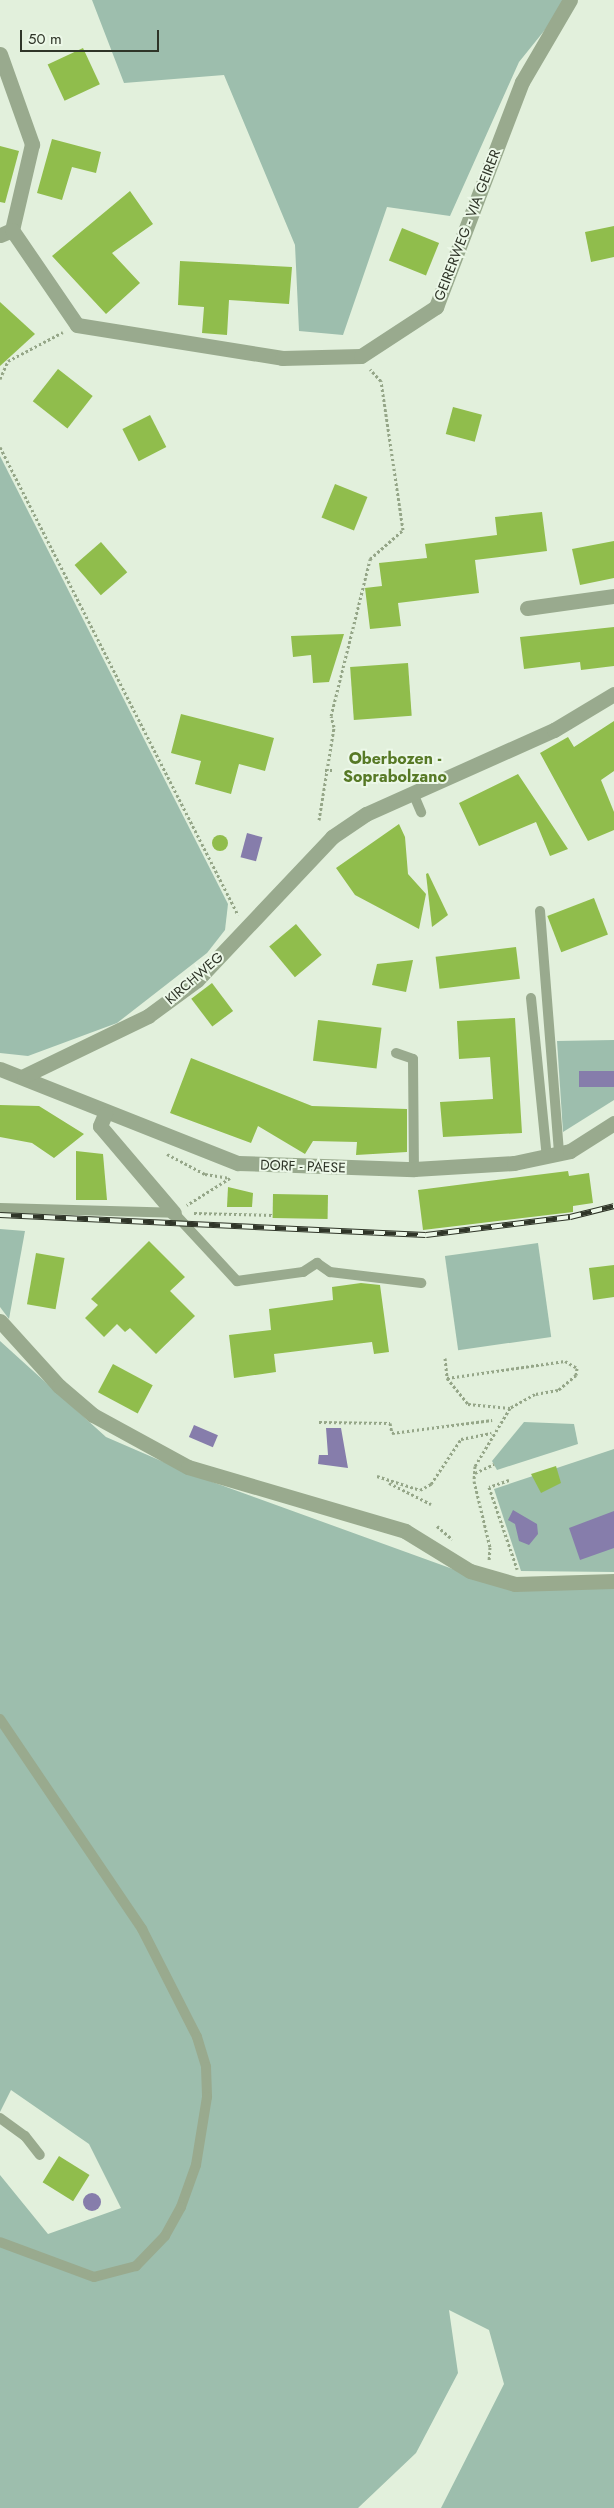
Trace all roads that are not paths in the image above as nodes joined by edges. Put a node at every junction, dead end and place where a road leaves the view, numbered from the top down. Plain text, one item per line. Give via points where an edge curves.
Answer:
1 (570, 0) edge
2 (0, 54) edge
3 (6, 232) edge
4 (614, 596) edge
5 (527, 608) dead end
6 (614, 694) edge
7 (413, 793) junction
8 (421, 812) dead end
9 (540, 911) dead end
10 (531, 998) dead end
11 (396, 1053) dead end
12 (0, 1069) edge
13 (24, 1076) junction
14 (105, 1114) junction
15 (614, 1123) edge
16 (553, 1156) junction
17 (414, 1169) junction
18 (0, 1208) edge
19 (174, 1213) junction
20 (421, 1282) dead end
21 (0, 1321) edge
22 (614, 1582) edge
23 (0, 1718) edge
24 (0, 2118) edge
25 (40, 2155) dead end
26 (0, 2242) edge

1 - 3 street, GEIRERWEG - VIA GEIRER via 522,82 436,307 361,356 282,358 77,325
2 - 3 street via 32,144
4 - 5 street
6 - 7 street, KIRCHWEG via 554,730
7 - 8 lane
7 - 13 street, KIRCHWEG via 366,814 332,837 197,980 148,1016
9 - 16 lane
10 - 16 lane
11 - 17 lane via 413,1059
12 - 13 street, DORF - PAESE
13 - 14 street, DORF - PAESE
14 - 17 street, DORF - PAESE via 238,1163
14 - 19 street via 100,1126
15 - 16 street, DORF - PAESE
16 - 17 street, DORF - PAESE
18 - 19 lane
19 - 20 lane via 237,1281 303,1272 318,1263 330,1272
21 - 22 street via 59,1386 124,1435 188,1467 405,1531 470,1571 522,1584
23 - 26 lane via 142,1928 197,2037 206,2067 207,2096 196,2165 181,2207 165,2236 136,2266 94,2277
24 - 25 lane via 25,2136

